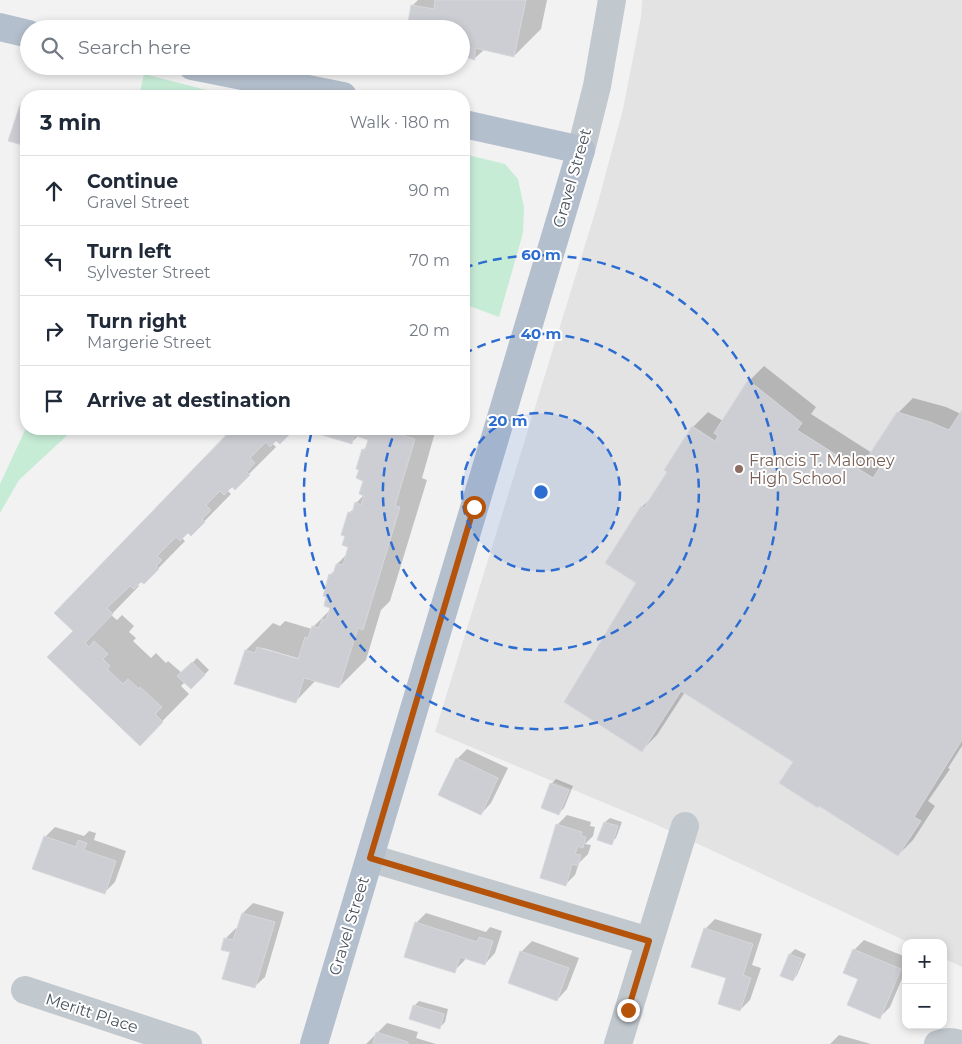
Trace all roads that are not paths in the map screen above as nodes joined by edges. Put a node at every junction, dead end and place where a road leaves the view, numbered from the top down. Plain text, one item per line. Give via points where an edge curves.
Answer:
1 (612, 0) edge
2 (0, 27) edge
3 (20, 32) edge
4 (237, 75) edge
5 (312, 90) edge
6 (470, 125) edge
7 (581, 150) junction
8 (684, 826) dead end
9 (370, 858) junction
10 (649, 941) junction
11 (25, 990) dead end
12 (188, 1044) edge
13 (314, 1044) edge
14 (618, 1044) edge
15 (938, 1044) edge
16 (960, 1044) edge

1 - 7 street, Gravel Street via 597,86
2 - 3 main road
4 - 5 main road
6 - 7 main road
7 - 9 main road, Gravel Street
8 - 10 street
9 - 10 street
9 - 13 main road, Gravel Street
10 - 14 street
11 - 12 street, Meritt Place
15 - 16 street

